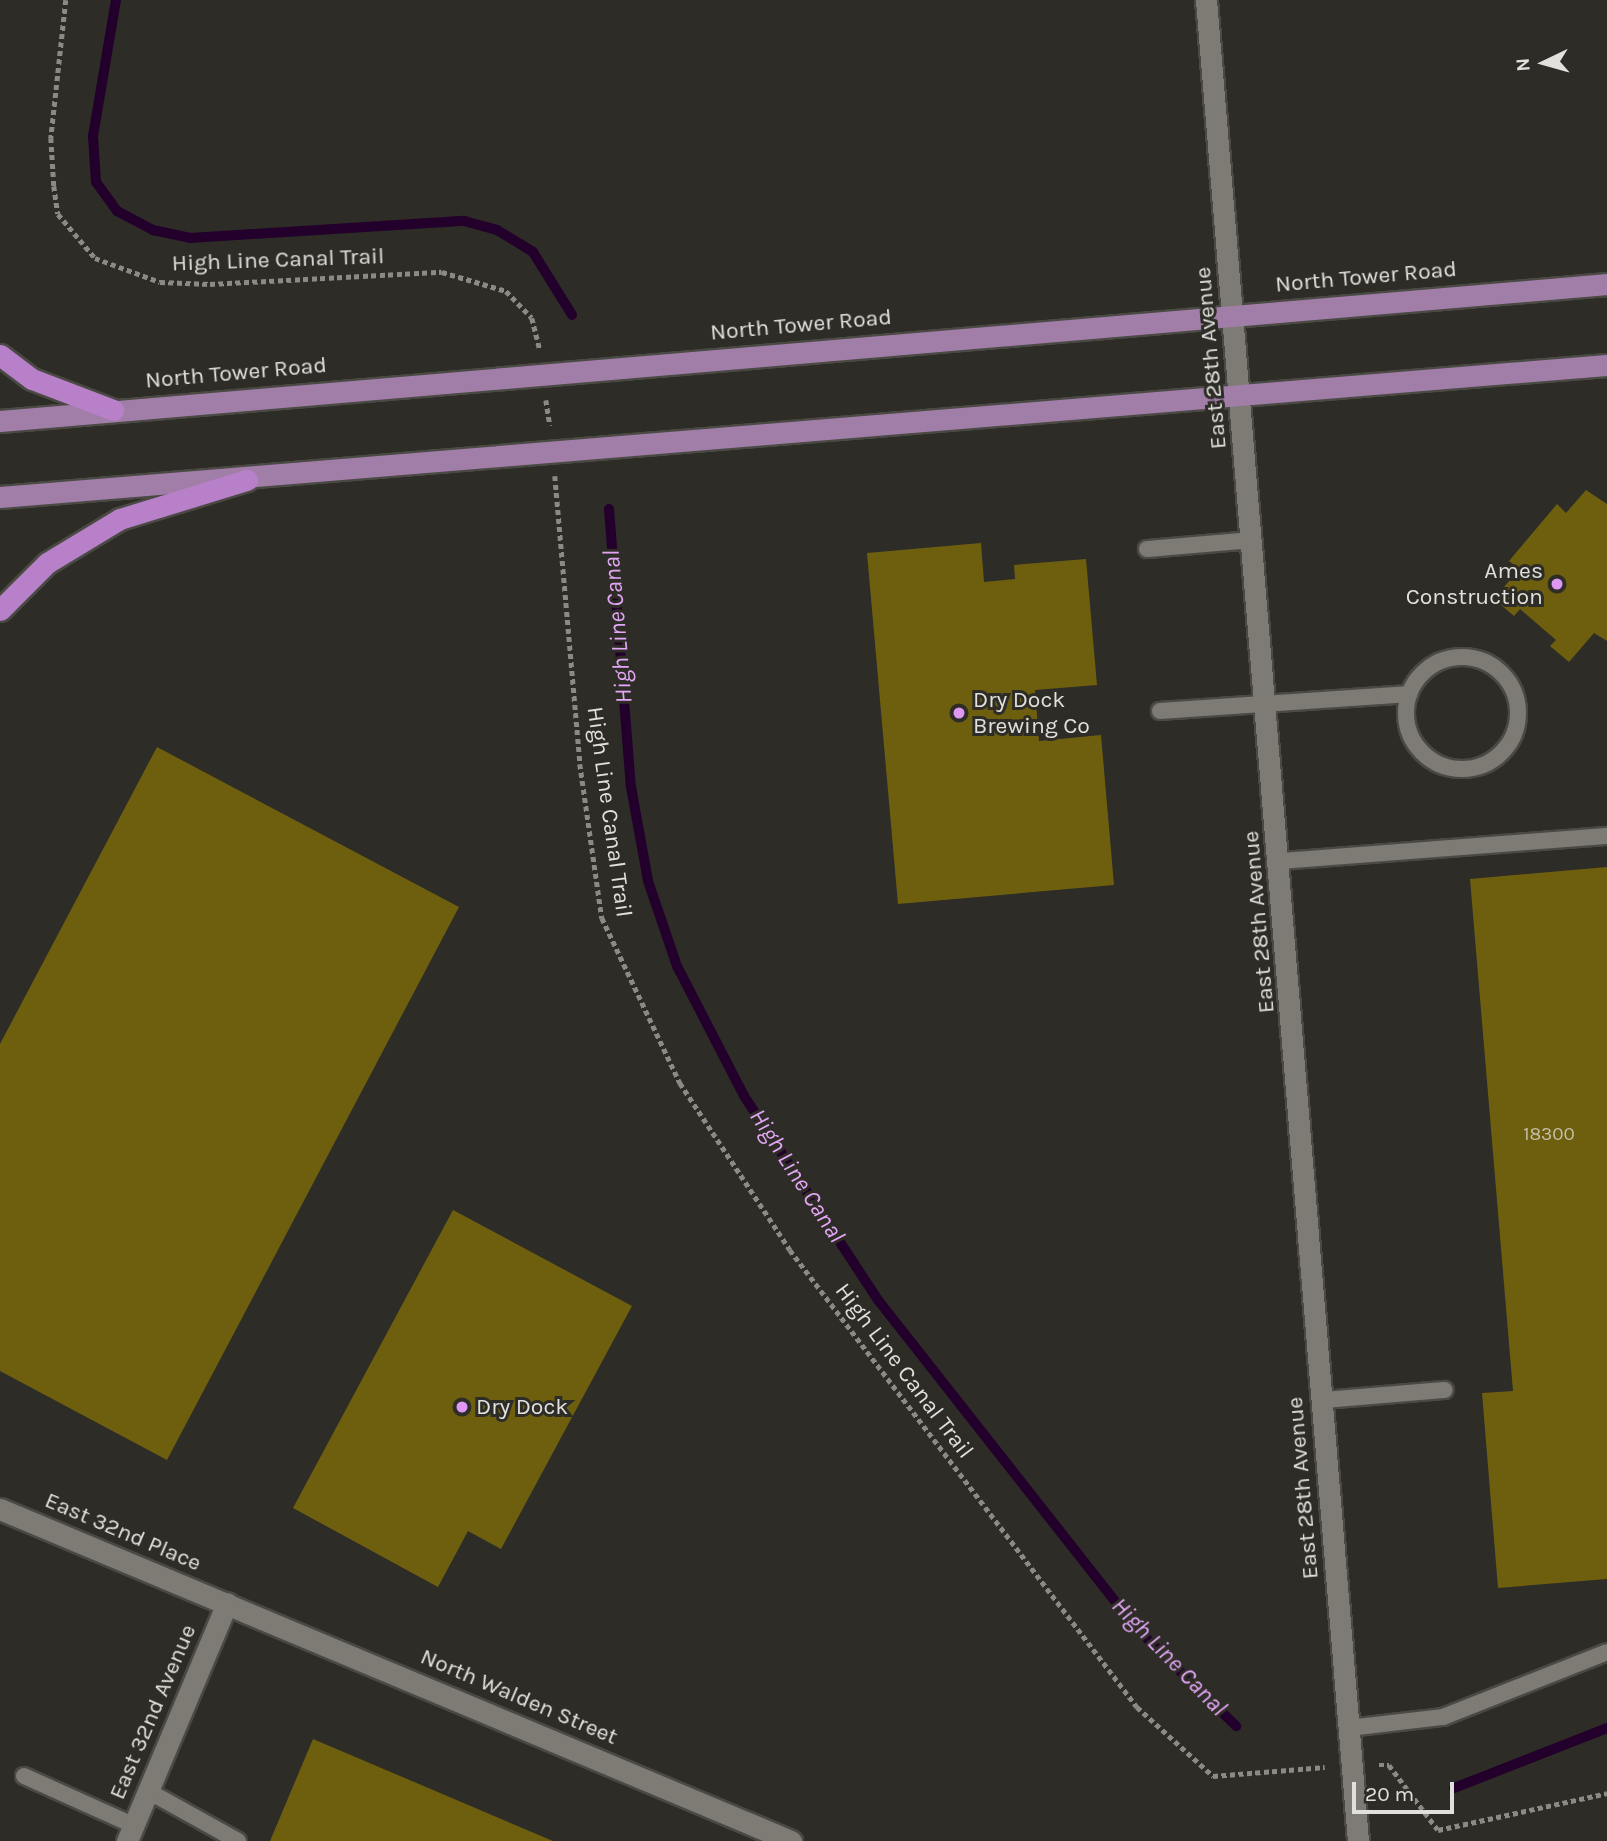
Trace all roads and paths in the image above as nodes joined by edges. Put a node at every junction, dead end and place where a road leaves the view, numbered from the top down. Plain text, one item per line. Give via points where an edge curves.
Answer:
1 (66, 0) edge
2 (1206, 0) edge
3 (1607, 284) edge
4 (1233, 313) junction
5 (0, 355) edge
6 (1607, 365) edge
7 (543, 373) junction
8 (1240, 393) junction
9 (113, 410) junction
10 (0, 421) edge
11 (553, 453) junction
12 (247, 480) junction
13 (0, 497) edge
14 (1253, 540) junction
15 (1147, 548) dead end
16 (0, 610) edge
17 (1409, 694) junction
18 (1267, 703) junction
19 (1160, 710) dead end
20 (1607, 836) edge
21 (1280, 862) junction
22 (1445, 1390) dead end
23 (1322, 1400) junction
24 (0, 1509) edge
25 (227, 1603) junction
26 (1607, 1652) edge
27 (1349, 1728) junction
28 (1389, 1765) dead end
29 (1294, 1769) dead end
30 (24, 1776) dead end
31 (148, 1791) junction
32 (1607, 1793) edge
33 (130, 1833) edge
34 (238, 1841) edge
35 (791, 1841) edge
36 (1358, 1841) edge

1 - 7 path, High Line Canal Trail via 51,138 54,186 58,214 95,258 160,282 209,284 442,272 506,291 524,307 540,343
2 - 4 street, East 28th Avenue
3 - 4 main road, North Tower Road
4 - 7 main road, North Tower Road
4 - 8 street, East 28th Avenue
5 - 9 highway via 32,379
6 - 8 main road
7 - 9 main road, North Tower Road
7 - 11 path, High Line Canal Trail
8 - 11 main road
8 - 14 street, East 28th Avenue
9 - 10 main road, North Tower Road
11 - 12 main road
11 - 29 path, High Line Canal Trail via 580,764 602,918 680,1083 790,1250 1137,1707 1213,1776
12 - 13 main road
12 - 16 highway via 120,519 47,563
14 - 15 lane
14 - 18 street, East 28th Avenue
17 - 17 lane via 1408,730 1422,752 1444,767 1461,770 1495,760 1516,731 1515,693 1489,664 1451,658 1419,677
17 - 18 lane
18 - 19 lane
18 - 21 street, East 28th Avenue
20 - 21 lane
21 - 23 street, East 28th Avenue
22 - 23 lane
23 - 27 street, East 28th Avenue
24 - 25 street, East 32nd Place
25 - 31 street, East 32nd Avenue
25 - 35 street, North Walden Street
26 - 27 lane via 1443,1717
27 - 36 street, East 28th Avenue
28 - 32 path via 1438,1830
30 - 33 lane
31 - 33 street, East 32nd Avenue
31 - 34 lane

